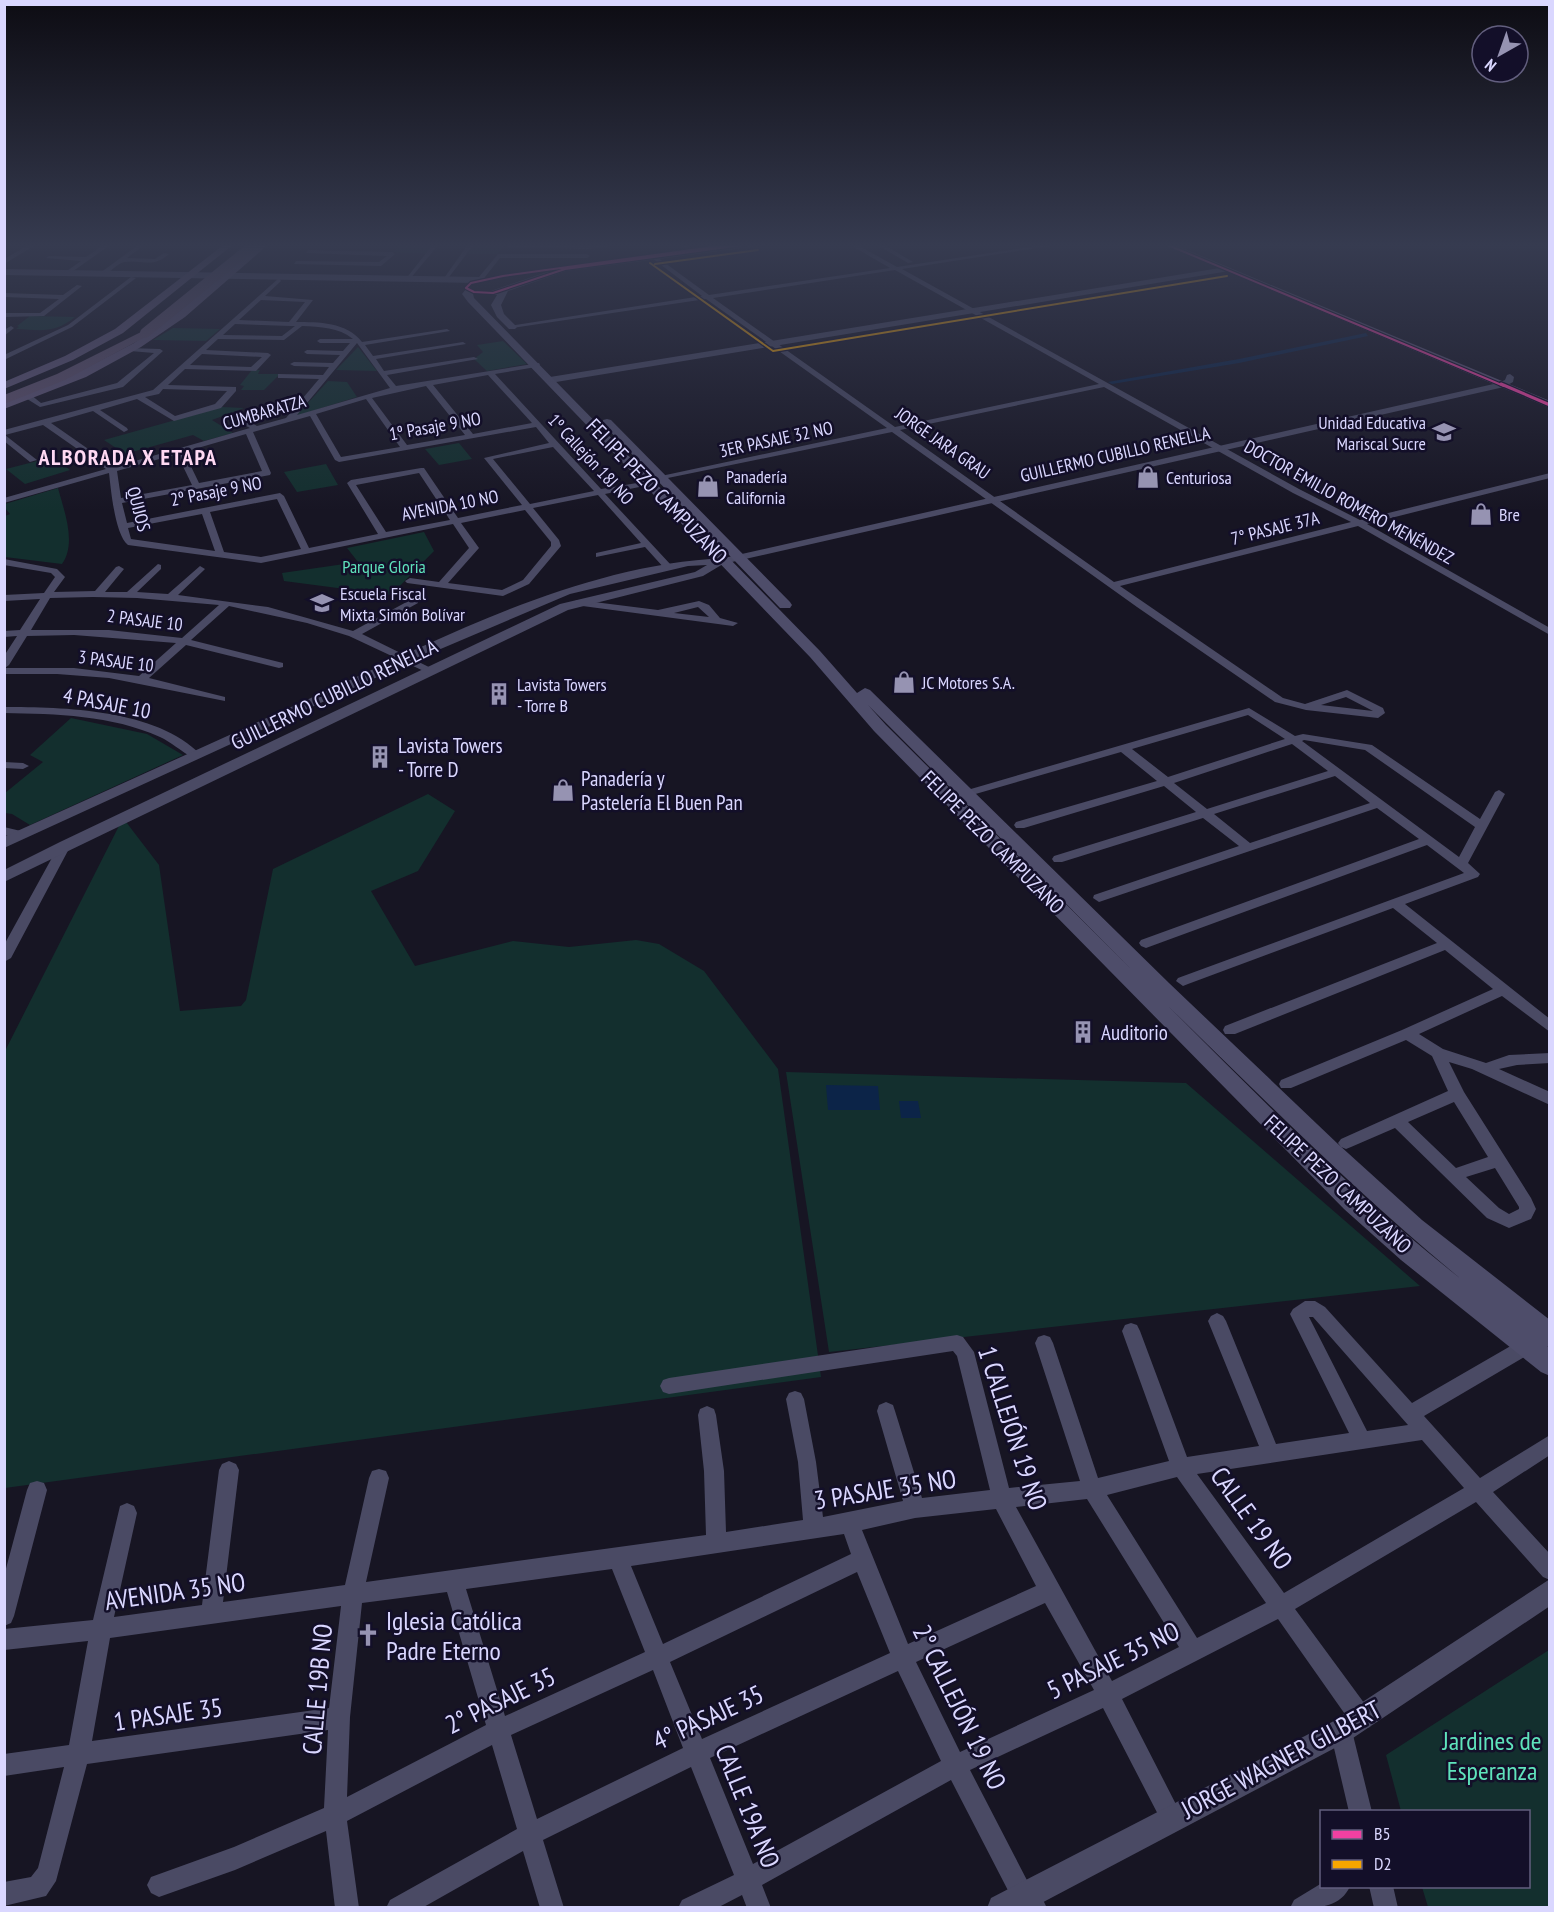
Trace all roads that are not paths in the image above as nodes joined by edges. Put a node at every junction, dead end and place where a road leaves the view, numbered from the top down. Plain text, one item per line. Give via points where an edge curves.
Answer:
1 (57, 332) edge
2 (117, 332) edge
3 (127, 332) edge
4 (146, 332) edge
5 (156, 332) edge
6 (222, 332) edge
7 (292, 332) edge
8 (348, 332) edge
9 (436, 332) edge
10 (506, 332) edge
11 (757, 332) edge
12 (847, 332) edge
13 (1010, 332) edge
14 (1384, 332) edge
15 (1394, 332) edge
16 (217, 337) junction
17 (320, 340) dead end
18 (357, 341) junction
19 (463, 344) dead end
20 (773, 344) junction
21 (130, 349) junction
22 (201, 352) junction
23 (307, 352) dead end
24 (344, 353) junction
25 (4, 358) edge
26 (371, 358) junction
27 (474, 359) dead end
28 (294, 364) dead end
29 (334, 366) junction
30 (185, 367) junction
31 (490, 373) junction
32 (550, 373) junction
33 (383, 374) junction
34 (280, 376) dead end
35 (323, 377) junction
36 (1506, 381) junction
37 (428, 383) junction
38 (1105, 385) junction
39 (162, 387) junction
40 (394, 389) junction
41 (576, 389) dead end
42 (1550, 394) edge
43 (5, 397) edge
44 (28, 397) junction
45 (139, 397) junction
46 (368, 397) junction
47 (1550, 405) edge
48 (94, 410) junction
49 (312, 413) junction
50 (599, 413) dead end
51 (232, 415) dead end
52 (286, 421) junction
53 (46, 423) junction
54 (536, 425) junction
55 (124, 430) dead end
56 (253, 430) junction
57 (896, 430) junction
58 (4, 435) edge
59 (471, 437) junction
60 (554, 444) junction
61 (405, 448) junction
62 (1220, 449) junction
63 (180, 452) junction
64 (33, 460) dead end
65 (113, 470) junction
66 (1550, 475) edge
67 (661, 478) junction
68 (646, 483) junction
69 (197, 487) junction
70 (598, 492) junction
71 (5, 500) edge
72 (994, 500) junction
73 (117, 501) junction
74 (527, 507) junction
75 (205, 510) junction
76 (456, 520) junction
77 (1361, 524) junction
78 (123, 526) junction
79 (383, 534) junction
80 (647, 544) junction
81 (306, 551) junction
82 (599, 555) dead end
83 (220, 556) junction
84 (740, 557) junction
85 (261, 561) joint
86 (724, 561) junction
87 (4, 562) edge
88 (158, 567) dead end
89 (668, 567) junction
90 (119, 569) dead end
91 (200, 569) dead end
92 (410, 581) dead end
93 (441, 585) junction
94 (1113, 585) junction
95 (99, 593) junction
96 (130, 594) junction
97 (47, 595) junction
98 (171, 596) junction
99 (4, 598) edge
100 (415, 601) dead end
101 (227, 603) junction
102 (578, 603) junction
103 (733, 622) dead end
104 (25, 632) junction
105 (1550, 632) edge
106 (4, 634) edge
107 (353, 634) junction
108 (185, 641) junction
109 (406, 659) junction
110 (4, 665) edge
111 (279, 665) dead end
112 (4, 671) edge
113 (432, 671) junction
114 (142, 680) junction
115 (221, 699) dead end
116 (1306, 707) junction
117 (4, 710) edge
118 (888, 726) junction
119 (1293, 740) junction
120 (1125, 748) junction
121 (195, 755) junction
122 (4, 765) edge
123 (23, 766) dead end
124 (1334, 772) junction
125 (1165, 782) junction
126 (968, 793) junction
127 (1499, 794) dead end
128 (1377, 804) junction
129 (1205, 813) junction
130 (1020, 825) dead end
131 (1481, 825) junction
132 (4, 831) edge
133 (21, 835) junction
134 (1429, 840) junction
135 (4, 843) edge
136 (65, 845) junction
137 (1250, 848) junction
138 (1058, 859) dead end
139 (1461, 864) junction
140 (4, 877) edge
141 (1099, 898) dead end
142 (1396, 904) junction
143 (1146, 943) dead end
144 (1448, 944) junction
145 (4, 958) edge
146 (1183, 981) dead end
147 (1504, 989) junction
148 (1550, 1027) edge
149 (1230, 1030) dead end
150 (1407, 1034) junction
151 (1438, 1053) junction
152 (1550, 1058) edge
153 (1487, 1070) junction
154 (1286, 1084) dead end
155 (1457, 1094) junction
156 (1550, 1099) edge
157 (1396, 1120) junction
158 (1346, 1143) dead end
159 (1498, 1160) junction
160 (1454, 1174) junction
161 (1217, 1321) dead end
162 (1131, 1331) dead end
163 (1538, 1341) edge
164 (1044, 1343) dead end
165 (1550, 1364) edge
166 (669, 1386) dead end
167 (795, 1399) dead end
168 (886, 1411) dead end
169 (1412, 1413) junction
170 (707, 1415) dead end
171 (1424, 1431) junction
172 (1362, 1438) junction
173 (1550, 1444) edge
174 (1271, 1454) junction
175 (1181, 1467) junction
176 (229, 1470) dead end
177 (379, 1478) dead end
178 (1092, 1489) junction
179 (37, 1490) dead end
180 (1477, 1491) junction
181 (1002, 1500) junction
182 (915, 1508) junction
183 (127, 1513) dead end
184 (850, 1523) junction
185 (814, 1527) junction
186 (717, 1544) junction
187 (618, 1558) junction
188 (862, 1559) junction
189 (1550, 1570) edge
190 (454, 1582) junction
191 (1049, 1590) junction
192 (1550, 1591) edge
193 (352, 1593) junction
194 (1281, 1606) junction
195 (211, 1614) junction
196 (4, 1616) edge
197 (101, 1629) junction
198 (4, 1640) edge
199 (1193, 1650) junction
200 (658, 1657) junction
201 (902, 1659) junction
202 (1108, 1695) junction
203 (339, 1718) junction
204 (1351, 1725) junction
205 (498, 1730) junction
206 (696, 1753) junction
207 (78, 1756) junction
208 (956, 1765) junction
209 (4, 1766) edge
210 (1361, 1810) edge
211 (335, 1815) junction
212 (1172, 1818) junction
213 (529, 1835) junction
214 (748, 1880) junction
215 (159, 1885) dead end
216 (1336, 1888) edge
217 (1381, 1888) edge
218 (4, 1894) edge
219 (1020, 1904) edge
220 (347, 1908) edge
221 (398, 1908) edge
222 (552, 1908) edge
223 (690, 1908) edge
224 (759, 1908) edge
225 (1302, 1908) edge
226 (1386, 1908) edge

1 - 25 street
2 - 43 main road
3 - 43 highway
4 - 43 highway, bridge via 69,373
5 - 21 main road
6 - 16 street
7 - 16 street via 285,339
8 - 18 street
9 - 18 street
10 - 32 main road, FELIPE PEZO CAMPUZANO
11 - 20 street, JORGE JARA GRAU
12 - 20 street
13 - 38 street, DOCTOR EMILIO ROMERO MENÉNDEZ
14 - 36 main road
15 - 36 main road
16 - 22 street
17 - 18 street
18 - 24 street
18 - 26 street
19 - 26 street
20 - 32 street
20 - 57 street, JORGE JARA GRAU
21 - 44 main road
21 - 44 street via 160,351 118,386 46,405
22 - 30 street
22 - 30 street via 268,355 253,369
23 - 24 street
24 - 29 street
26 - 33 street
27 - 33 street
28 - 29 street
29 - 35 street
30 - 39 street
31 - 32 street, CUMBARATZA
31 - 37 street, CUMBARATZA
31 - 54 street, 1º Callejón 18J NO
32 - 41 main road, FELIPE PEZO CAMPUZANO
32 - 68 main road, FELIPE PEZO CAMPUZANO
33 - 40 street
34 - 35 street
35 - 52 street
36 - 42 main road
36 - 47 main road
36 - 62 street, GUILLERMO CUBILLO RENELLA
37 - 40 street, CUMBARATZA
37 - 59 street
38 - 57 street, 3ER PASAJE 32 NO
38 - 62 street, DOCTOR EMILIO ROMERO MENÉNDEZ
39 - 45 street
39 - 45 street via 233,389 218,406 174,419
40 - 46 street, CUMBARATZA
43 - 44 main road
45 - 48 street
46 - 49 street, CUMBARATZA
46 - 61 street
48 - 53 street
48 - 55 street
49 - 52 street, CUMBARATZA
49 - 61 street, 1º Pasaje 9 NO via 339,460
50 - 67 main road, FELIPE PEZO CAMPUZANO
51 - 56 street
52 - 56 street, CUMBARATZA
53 - 58 street
53 - 65 street, QUIJOS
54 - 59 street, 1º Pasaje 9 NO
54 - 60 street, 1º Callejón 18J NO
56 - 63 street, CUMBARATZA
56 - 69 street via 267,473
57 - 67 street, 3ER PASAJE 32 NO
57 - 72 street, JORGE JARA GRAU
58 - 64 street
59 - 61 street, 1º Pasaje 9 NO
60 - 70 street, 1º Callejón 18J NO
60 - 74 street via 488,457
62 - 72 street, GUILLERMO CUBILLO RENELLA
62 - 77 street, DOCTOR EMILIO ROMERO MENÉNDEZ
63 - 65 street, CUMBARATZA
63 - 69 street
65 - 71 street, CUMBARATZA
65 - 73 street, QUIJOS
66 - 77 street, 7° PASAJE 37A
67 - 84 main road, FELIPE PEZO CAMPUZANO
68 - 70 street, AVENIDA 10 NO
68 - 86 main road, FELIPE PEZO CAMPUZANO
69 - 73 street
70 - 74 street, AVENIDA 10 NO
70 - 80 street, 1º Callejón 18J NO
72 - 84 street, GUILLERMO CUBILLO RENELLA
72 - 94 street, JORGE JARA GRAU
73 - 78 street, QUIJOS
74 - 76 street, AVENIDA 10 NO
74 - 93 street via 556,544 526,582 502,593
75 - 78 street, 2º Pasaje 9 NO
75 - 81 street, 2º Pasaje 9 NO via 280,496
75 - 83 street
76 - 79 street, AVENIDA 10 NO
76 - 79 street via 421,470 351,483
76 - 93 street via 474,548
77 - 94 street, 7° PASAJE 37A
77 - 105 street, DOCTOR EMILIO ROMERO MENÉNDEZ
78 - 83 street, QUIJOS via 131,543
79 - 81 street, AVENIDA 10 NO
80 - 82 street
80 - 89 street, 1º Callejón 18J NO
81 - 85 street, AVENIDA 10 NO
83 - 85 street, QUIJOS
84 - 86 street, GUILLERMO CUBILLO RENELLA
84 - 118 main road, FELIPE PEZO CAMPUZANO via 862,690
86 - 89 street, GUILLERMO CUBILLO RENELLA
86 - 102 street, GUILLERMO CUBILLO RENELLA via 699,574
86 - 118 main road, FELIPE PEZO CAMPUZANO
87 - 97 street via 54,571 60,577
88 - 96 street
89 - 109 street, GUILLERMO CUBILLO RENELLA via 566,591
90 - 95 street
91 - 98 street
92 - 93 street
94 - 116 street, JORGE JARA GRAU via 1279,700
95 - 96 street
95 - 97 street
96 - 98 street
97 - 99 street
97 - 104 street
98 - 101 street
100 - 107 street
101 - 107 street
101 - 108 street
102 - 103 street
102 - 113 street, GUILLERMO CUBILLO RENELLA
104 - 106 street, 2 PASAJE 10
104 - 108 street, 2 PASAJE 10 via 91,631
104 - 110 street
107 - 109 street
108 - 111 street, 2 PASAJE 10
108 - 114 street
109 - 113 street
109 - 121 street, GUILLERMO CUBILLO RENELLA
112 - 114 street, 3 PASAJE 10 via 85,673
113 - 136 street, GUILLERMO CUBILLO RENELLA
114 - 115 street, 3 PASAJE 10
116 - 116 street, JORGE JARA GRAU via 1347,693 1380,713 1378,715
117 - 121 street, 4 PASAJE 10 via 72,713 133,725 164,735
118 - 126 main road, FELIPE PEZO CAMPUZANO
118 - 163 main road, FELIPE PEZO CAMPUZANO via 1352,1202 1410,1252
119 - 120 street via 1249,711
119 - 124 street
119 - 125 street
119 - 131 street via 1303,736 1368,747
120 - 125 street
120 - 126 street
121 - 133 street, GUILLERMO CUBILLO RENELLA
122 - 123 street
124 - 128 street
124 - 129 street
125 - 129 street
125 - 130 street
126 - 163 main road, FELIPE PEZO CAMPUZANO via 1330,1150
127 - 131 street
128 - 134 street
128 - 137 street
129 - 137 street
129 - 138 street
131 - 139 street
132 - 133 street
133 - 135 street, GUILLERMO CUBILLO RENELLA
134 - 139 street
134 - 143 street
136 - 140 street, GUILLERMO CUBILLO RENELLA
136 - 145 street
137 - 141 street
139 - 142 street via 1474,874
142 - 144 street
142 - 146 street
144 - 147 street
144 - 149 street
147 - 148 street
147 - 150 street
150 - 151 street
150 - 154 street
151 - 153 street
151 - 155 street
152 - 153 street via 1504,1060
153 - 156 street
155 - 157 street
155 - 159 street
157 - 158 street
157 - 160 street
159 - 160 street
159 - 160 street via 1527,1209 1525,1214 1509,1221 1493,1214
161 - 174 street
162 - 175 street, CALLE 19 NO
163 - 165 main road, FELIPE PEZO CAMPUZANO
163 - 169 street
164 - 178 street
166 - 181 street, 1 CALLEJÓN 19 NO via 957,1343 965,1352
167 - 185 street
168 - 182 street
169 - 171 street
169 - 172 street via 1319,1312 1305,1309 1299,1314
170 - 186 street
171 - 172 street, 3 PASAJE 35 NO
171 - 180 street
172 - 174 street, 3 PASAJE 35 NO
173 - 180 street, 5 PASAJE 35 NO
174 - 175 street, 3 PASAJE 35 NO
175 - 178 street, 3 PASAJE 35 NO
175 - 194 street, CALLE 19 NO
176 - 195 street
177 - 193 street, CALLE 19B NO
178 - 181 street, 3 PASAJE 35 NO
178 - 199 street
179 - 196 street
180 - 189 street
180 - 194 street, 5 PASAJE 35 NO
181 - 182 street, 3 PASAJE 35 NO
181 - 191 street, 1 CALLEJÓN 19 NO
182 - 184 street, 3 PASAJE 35 NO
183 - 197 street
184 - 185 street, 3 PASAJE 35 NO
184 - 188 street, 2° CALLEJÓN 19 NO
185 - 186 street, 3 PASAJE 35 NO
186 - 187 street, 3 PASAJE 35 NO
187 - 190 street, 3 PASAJE 35 NO
187 - 200 street, CALLE 19A NO
188 - 200 street, 2° PASAJE 35
188 - 201 street, 2° CALLEJÓN 19 NO
190 - 193 street, 3 PASAJE 35 NO
190 - 205 street
191 - 201 street, 4° PASAJE 35
191 - 202 street, 1 CALLEJÓN 19 NO
192 - 204 street, JORGE WAGNER GILBERT
193 - 195 street, AVENIDA 35 NO
193 - 203 street, CALLE 19B NO
194 - 199 street, 5 PASAJE 35 NO
194 - 204 street, CALLE 19 NO
195 - 197 street, AVENIDA 35 NO
197 - 198 street, AVENIDA 35 NO
197 - 207 street
199 - 202 street, 5 PASAJE 35 NO
200 - 205 street, 2° PASAJE 35
200 - 206 street, CALLE 19A NO
201 - 206 street, 4° PASAJE 35
201 - 208 street, 2° CALLEJÓN 19 NO
202 - 208 street, 5 PASAJE 35 NO
202 - 212 street, 1 CALLEJÓN 19 NO
203 - 207 street, 1 PASAJE 35
203 - 211 street, CALLE 19B NO
204 - 210 street, CALLE 19 NO
204 - 212 street, JORGE WAGNER GILBERT
205 - 211 street, 2° PASAJE 35
205 - 213 street
206 - 213 street, 4° PASAJE 35
206 - 214 street, CALLE 19A NO
207 - 209 street, 1 PASAJE 35
207 - 218 street via 48,1873 38,1888
208 - 214 street, 5 PASAJE 35 NO
208 - 219 street, 2° CALLEJÓN 19 NO
211 - 215 street, 2° PASAJE 35
211 - 220 street, CALLE 19B NO
212 - 219 street, JORGE WAGNER GILBERT
213 - 221 street, 4° PASAJE 35
213 - 222 street
214 - 223 street, 5 PASAJE 35 NO
214 - 224 street, CALLE 19A NO
216 - 225 street
217 - 226 street

